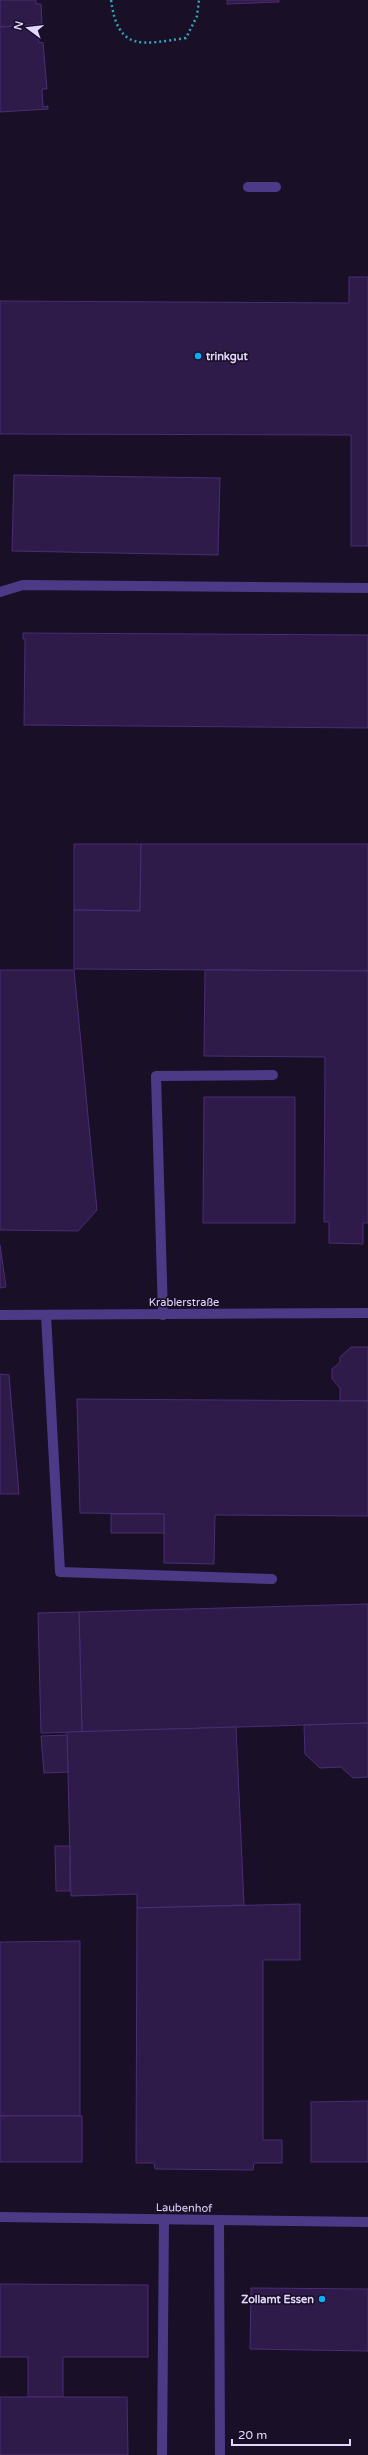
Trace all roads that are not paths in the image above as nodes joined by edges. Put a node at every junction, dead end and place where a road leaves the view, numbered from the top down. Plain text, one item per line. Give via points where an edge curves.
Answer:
1 (248, 187) dead end
2 (276, 187) dead end
3 (368, 588) edge
4 (0, 592) edge
5 (273, 1075) dead end
6 (368, 1313) edge
7 (0, 1315) edge
8 (46, 1315) junction
9 (163, 1315) junction
10 (272, 1579) dead end
11 (0, 2217) edge
12 (164, 2219) junction
13 (219, 2220) junction
14 (368, 2222) edge
15 (162, 2455) edge
16 (220, 2455) edge

1 - 2 street
3 - 4 street via 23,585
5 - 9 street via 156,1076
6 - 9 street, Krablerstraße
7 - 8 street, Krablerstraße
8 - 9 street, Krablerstraße
8 - 10 street via 60,1572
11 - 12 street, Laubenhof
12 - 13 street, Laubenhof
12 - 15 street
13 - 14 street, Laubenhof
13 - 16 street

